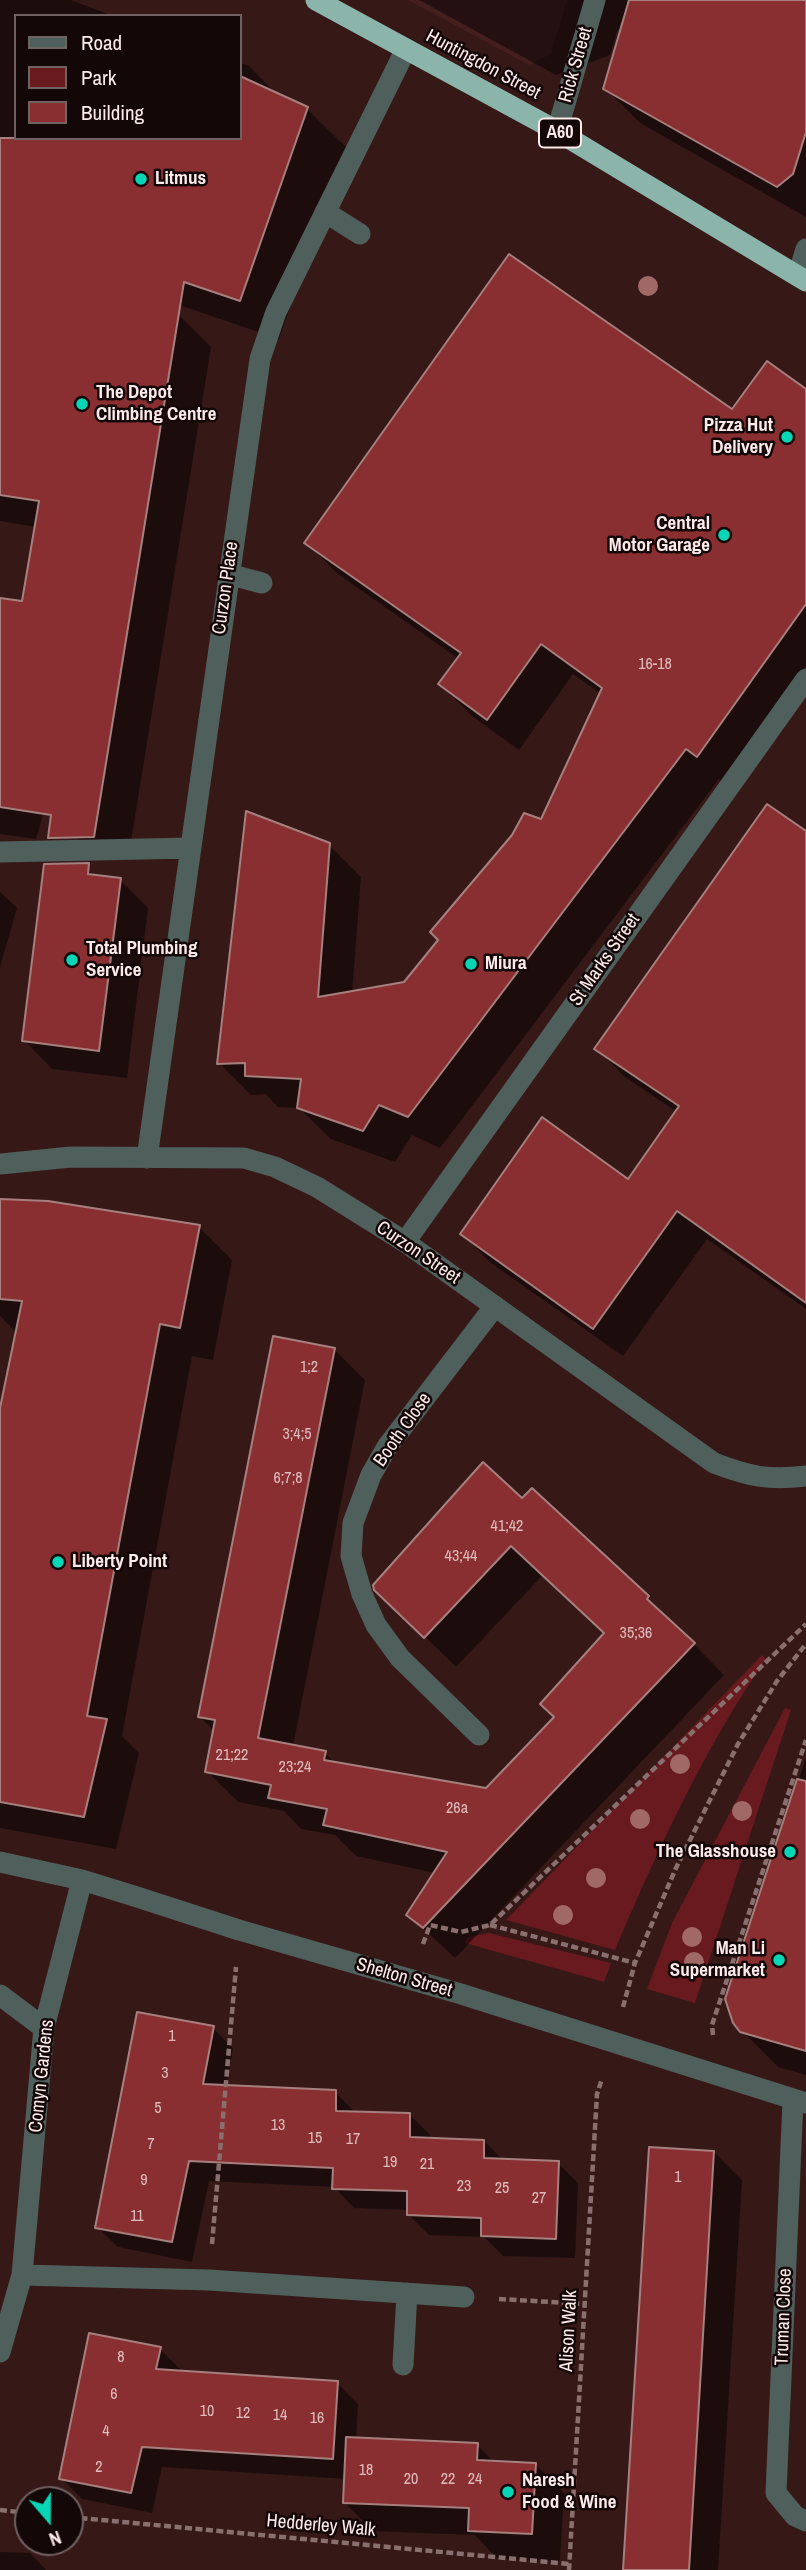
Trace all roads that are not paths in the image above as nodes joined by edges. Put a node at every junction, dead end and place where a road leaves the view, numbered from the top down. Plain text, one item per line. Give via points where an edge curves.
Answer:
1 (316, 0) edge
2 (595, 0) edge
3 (406, 49) junction
4 (557, 131) junction
5 (325, 212) junction
6 (360, 234) dead end
7 (806, 249) edge
8 (802, 279) edge
9 (228, 574) junction
10 (262, 583) dead end
11 (806, 679) edge
12 (191, 848) junction
13 (0, 852) edge
14 (147, 1158) junction
15 (0, 1164) edge
16 (405, 1242) junction
17 (495, 1306) junction
18 (799, 1477) edge
19 (479, 1735) dead end
20 (0, 1863) edge
21 (82, 1880) junction
22 (0, 1995) edge
23 (44, 2028) junction
24 (800, 2101) edge
25 (22, 2275) junction
26 (407, 2293) junction
27 (464, 2297) road end
28 (0, 2352) edge
29 (403, 2365) dead end
30 (806, 2521) edge

1 - 3 highway, Huntingdon Street / A60
2 - 4 street, Rick Street
3 - 4 highway, Huntingdon Street / A60
3 - 5 street, Curzon Place
4 - 8 highway, Huntingdon Street / A60
5 - 6 street
5 - 9 street, Curzon Place via 276,313 260,359
7 - 8 street
9 - 10 street
9 - 12 street, Curzon Place
11 - 16 street, St Marks Street
12 - 13 street
12 - 14 street, Curzon Place
14 - 15 street, Curzon Street via 71,1157
14 - 16 street, Curzon Street via 244,1158 275,1167 317,1186
16 - 17 street, Curzon Street
17 - 18 street, Curzon Street via 714,1462 748,1476
17 - 19 street, Booth Close via 387,1447 353,1523 351,1556 376,1625 400,1658
20 - 21 street, Shelton Street
21 - 23 street, Comyn Gardens
21 - 24 street, Shelton Street
22 - 23 street
23 - 25 street, Comyn Gardens
24 - 30 street, Truman Close via 776,2493
25 - 26 street via 209,2280
25 - 28 street, Comyn Gardens
26 - 27 street
26 - 29 street

